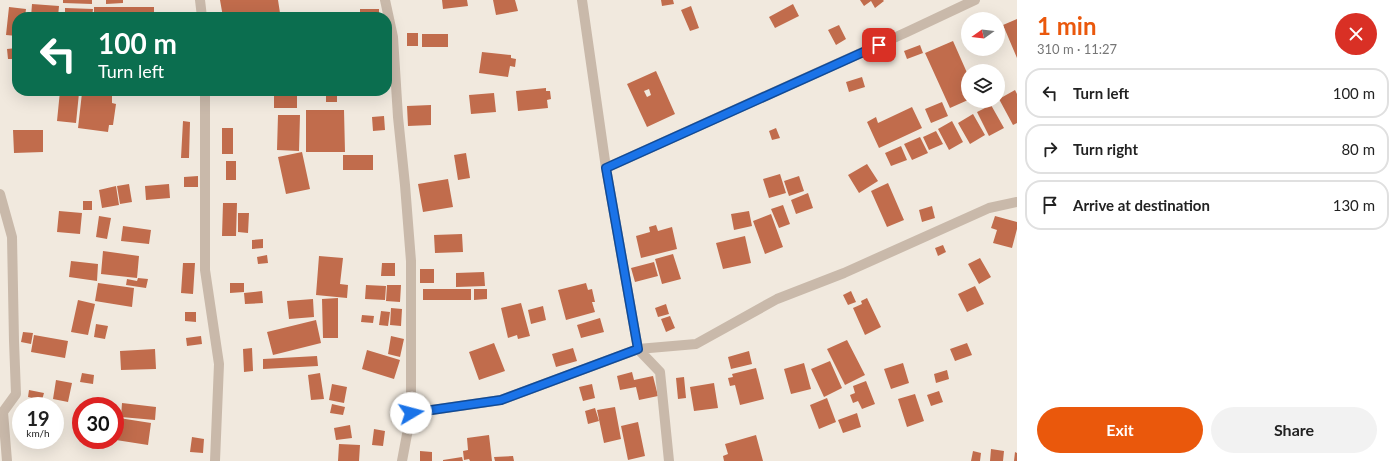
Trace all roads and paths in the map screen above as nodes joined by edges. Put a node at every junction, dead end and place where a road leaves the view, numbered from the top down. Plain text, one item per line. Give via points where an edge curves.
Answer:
1 (200, 0) edge
2 (386, 0) edge
3 (582, 0) edge
4 (975, 0) edge
5 (201, 12) edge
6 (388, 12) edge
7 (392, 32) edge
8 (205, 96) edge
9 (606, 168) junction
10 (0, 194) edge
11 (1017, 202) edge
12 (638, 349) junction
13 (411, 413) junction
14 (7, 461) edge
15 (215, 461) edge
16 (402, 461) edge
17 (669, 461) edge

1 - 5 street
2 - 6 street
3 - 9 street
4 - 9 street
7 - 13 street via 411,261
8 - 15 street via 205,270 219,364
9 - 12 street
10 - 14 street via 12,237 16,394 3,412
11 - 12 street via 989,208 844,273 777,299 696,344
12 - 13 street via 501,400
12 - 17 street via 660,372
13 - 16 street

